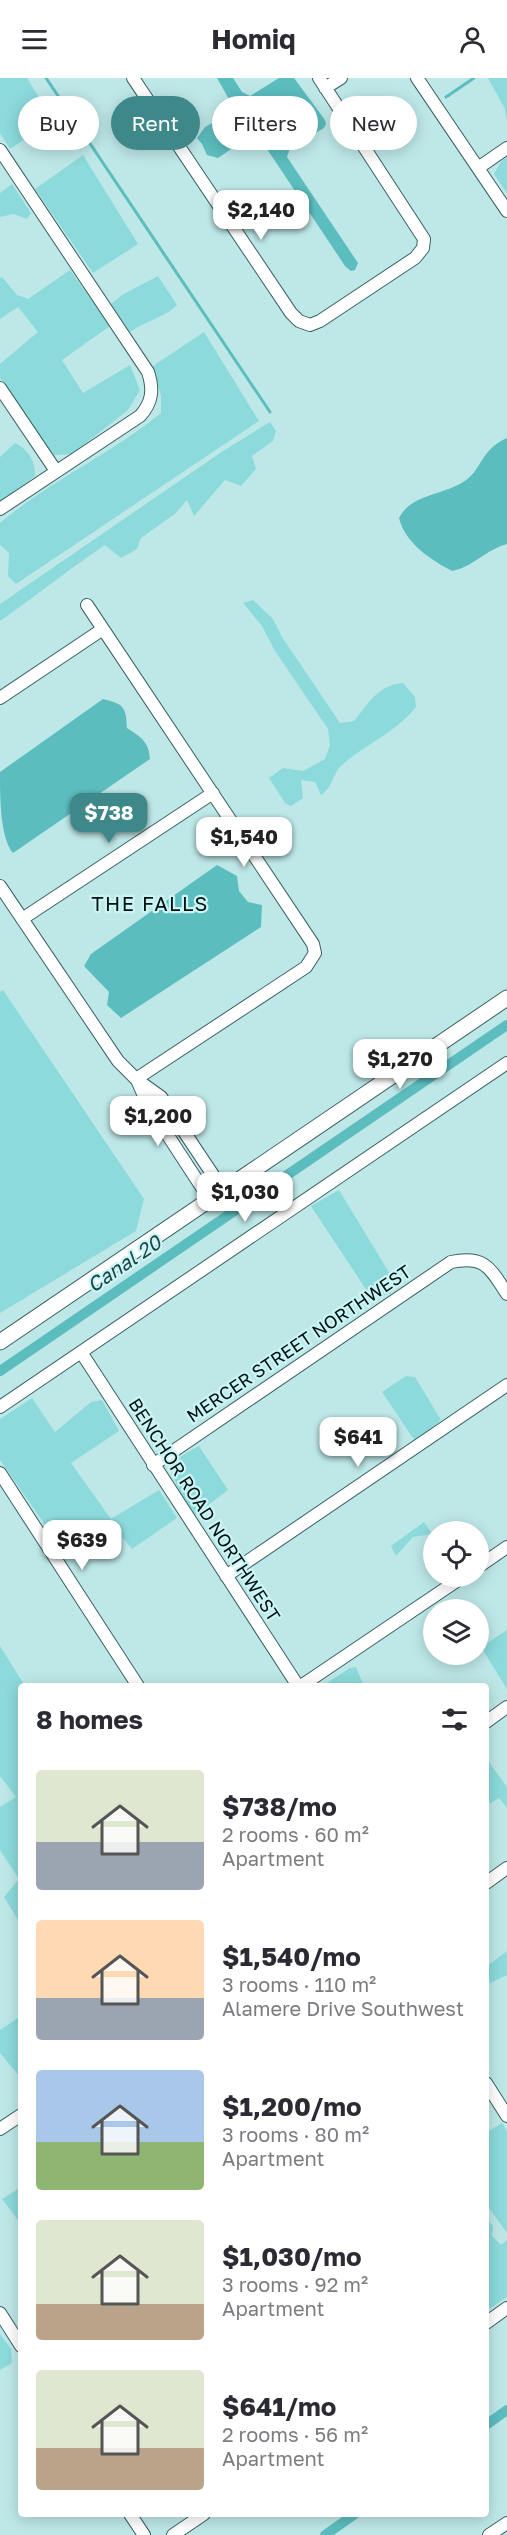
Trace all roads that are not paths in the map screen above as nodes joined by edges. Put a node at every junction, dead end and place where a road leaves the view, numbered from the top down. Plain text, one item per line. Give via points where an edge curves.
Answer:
1 (133, 78) edge
2 (341, 78) edge
3 (417, 78) edge
4 (322, 83) edge
5 (507, 148) edge
6 (0, 150) edge
7 (478, 168) junction
8 (507, 211) edge
9 (0, 388) edge
10 (56, 471) junction
11 (0, 509) edge
12 (87, 605) dead end
13 (103, 629) junction
14 (0, 698) edge
15 (213, 793) junction
16 (0, 886) edge
17 (22, 919) junction
18 (507, 998) edge
19 (507, 1063) edge
20 (136, 1079) junction
21 (224, 1190) junction
22 (210, 1200) junction
23 (507, 1294) edge
24 (0, 1342) edge
25 (81, 1352) junction
26 (507, 1385) edge
27 (0, 1407) edge
28 (153, 1465) junction
29 (0, 1473) edge
30 (507, 1547) edge
31 (489, 1559) edge
32 (226, 1576) junction
33 (448, 1587) edge
34 (136, 1683) edge
35 (297, 1683) edge
36 (304, 1683) edge
37 (507, 1707) edge
38 (489, 1720) edge
39 (507, 1868) edge
40 (489, 1880) edge
41 (489, 2088) edge
42 (507, 2115) edge
43 (18, 2117) edge
44 (0, 2129) edge
45 (507, 2308) edge
46 (0, 2313) edge
47 (489, 2321) edge
48 (18, 2341) edge
49 (132, 2517) edge
50 (200, 2517) edge
51 (507, 2523) edge
52 (144, 2535) edge
53 (173, 2535) edge
54 (489, 2535) edge

1 - 4 street via 291,312 299,321 310,324 416,258 424,239
2 - 4 street
3 - 7 street
5 - 7 street
6 - 10 street via 148,372 152,392 144,411 130,424
7 - 8 street
9 - 10 street
10 - 11 street
12 - 13 street
13 - 14 street
13 - 15 street
15 - 17 street
15 - 20 street via 313,944 315,953 306,967
16 - 17 street
17 - 20 street via 118,1060
18 - 21 main road
19 - 25 street
20 - 21 street via 161,1097
20 - 22 street via 148,1105
21 - 22 main road
22 - 24 main road
23 - 28 street, MERCER STREET NORTHWEST via 480,1261 452,1262
25 - 27 street
25 - 28 street, BENCHOR ROAD NORTHWEST
26 - 32 street
28 - 32 street, BENCHOR ROAD NORTHWEST
29 - 34 street
30 - 31 street
32 - 35 street, BENCHOR ROAD NORTHWEST
33 - 36 street
37 - 38 street
39 - 40 street
41 - 42 street
43 - 44 street
45 - 47 street
46 - 48 street
49 - 52 street
50 - 53 street
51 - 54 street

